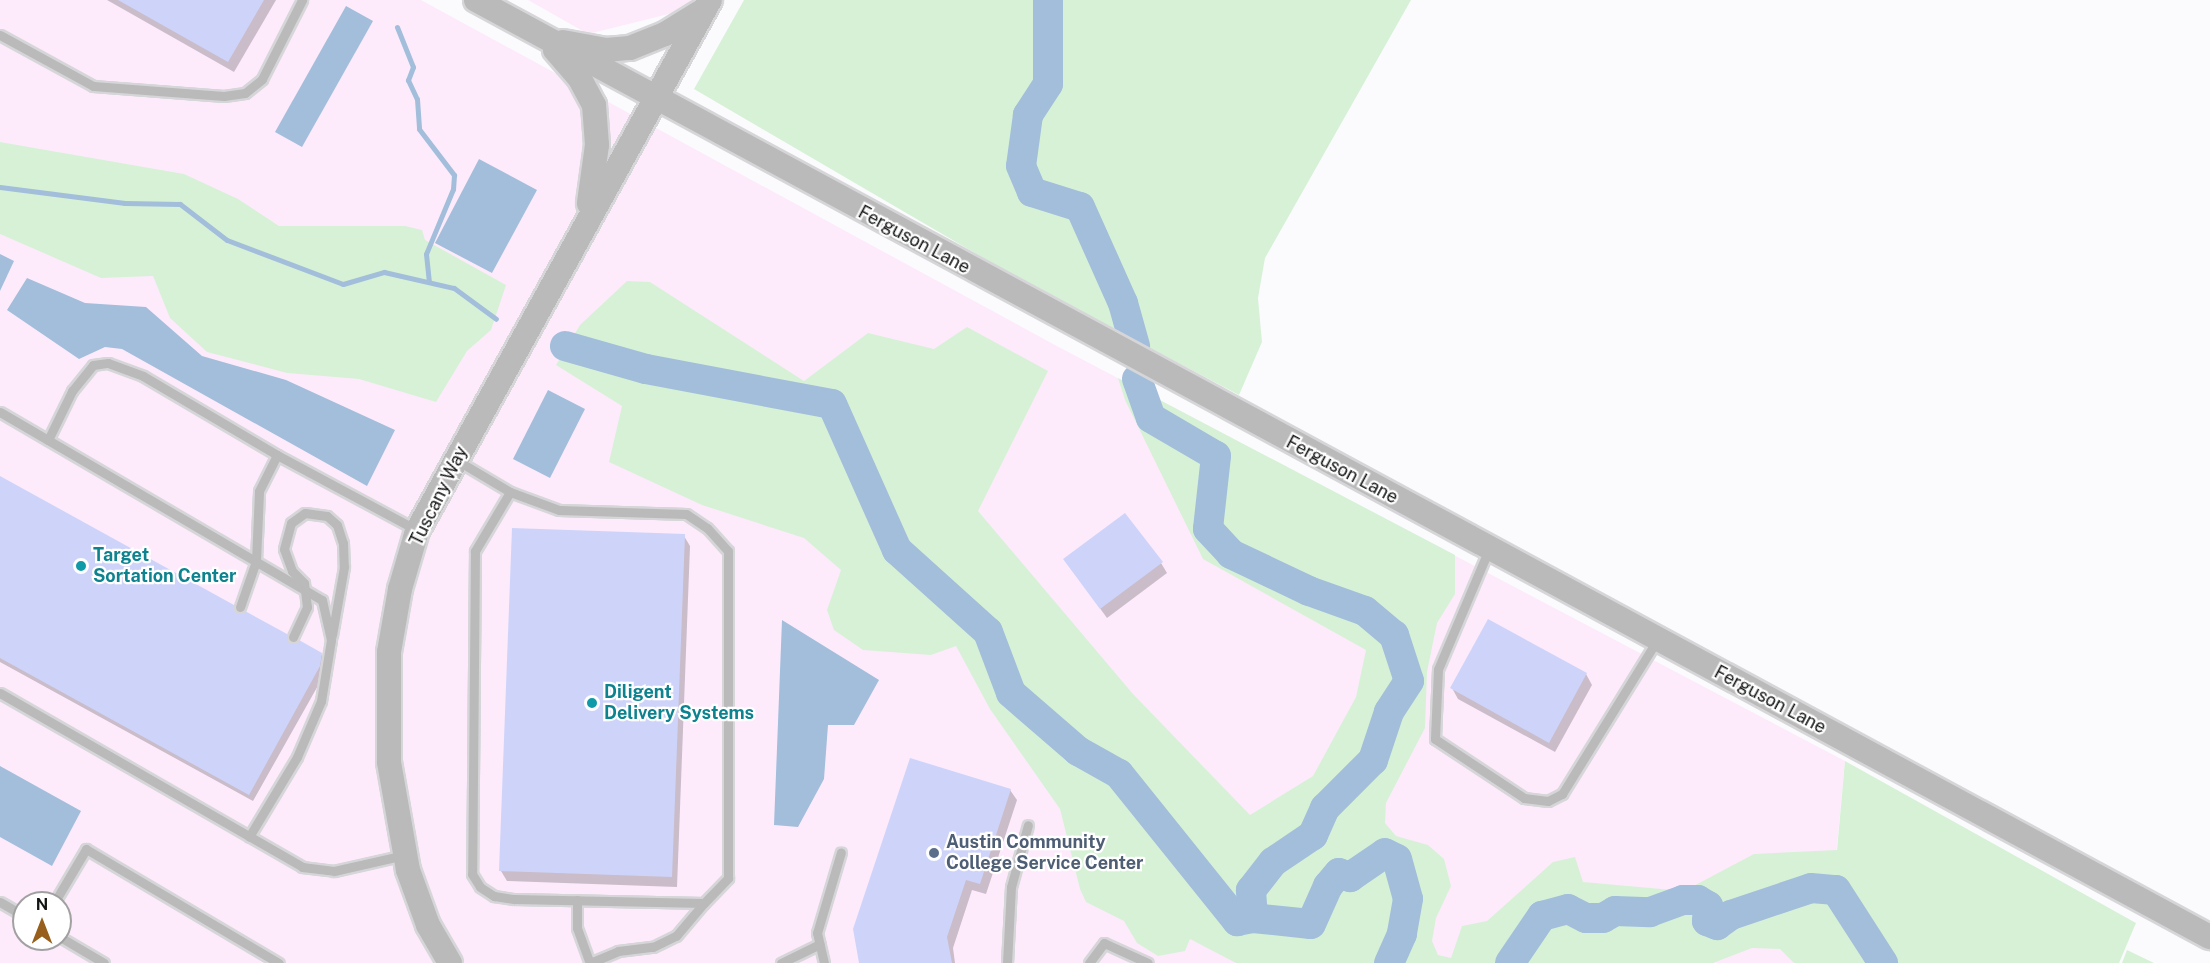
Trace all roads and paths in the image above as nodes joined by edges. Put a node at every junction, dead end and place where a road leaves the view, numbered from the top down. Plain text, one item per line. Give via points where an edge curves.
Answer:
1 (302, 0) edge
2 (476, 0) edge
3 (707, 5) edge
4 (0, 35) edge
5 (546, 39) junction
6 (652, 99) junction
7 (587, 217) junction
8 (0, 412) edge
9 (48, 440) junction
10 (277, 455) junction
11 (456, 460) junction
12 (510, 492) junction
13 (417, 531) junction
14 (1489, 549) junction
15 (256, 561) junction
16 (305, 590) junction
17 (240, 607) dead end
18 (293, 637) dead end
19 (1657, 639) junction
20 (331, 640) junction
21 (0, 693) edge
22 (1028, 825) dead end
23 (249, 837) junction
24 (841, 852) dead end
25 (405, 855) junction
26 (61, 891) edge
27 (577, 900) junction
28 (704, 903) junction
29 (2210, 937) edge
30 (72, 944) edge
31 (820, 944) junction
32 (104, 963) edge
33 (279, 963) edge
34 (450, 963) edge
35 (590, 963) edge
36 (781, 963) edge
37 (824, 963) edge
38 (1007, 963) edge
39 (1089, 963) edge
40 (1148, 963) edge

1 - 4 lane via 262,79 245,93 224,96 93,86
2 - 5 street, Ferguson Lane
3 - 5 street via 665,34 630,48 606,50
3 - 6 street, Tuscany Way
5 - 6 street, Ferguson Lane
5 - 7 street via 580,79 594,105 597,145
6 - 7 street, Tuscany Way
6 - 14 street, Ferguson Lane
7 - 11 street, Tuscany Way
8 - 9 lane
9 - 10 lane via 72,391 93,365 108,363 143,376
9 - 15 lane
10 - 13 lane
10 - 15 lane via 259,491
11 - 12 lane
11 - 13 street, Tuscany Way
12 - 27 lane via 476,551 472,874 480,887 494,896
12 - 28 lane via 559,510 686,514 707,528 728,551 728,878
13 - 25 street, Tuscany Way via 396,610 386,707 389,762
14 - 19 street, Ferguson Lane
14 - 19 lane via 1438,669 1435,740 1524,798 1548,801 1562,794
15 - 16 lane
15 - 17 lane
16 - 18 lane via 307,607
16 - 20 lane via 322,600
16 - 20 lane via 284,549 291,523 305,513 327,516 337,525 344,543 344,567
19 - 29 street, Ferguson Lane
20 - 23 lane via 321,701 297,757
21 - 23 lane
22 - 38 lane via 1011,887
23 - 25 lane via 302,867 333,871
24 - 31 lane via 817,933
25 - 34 street, Tuscany Way via 428,925
26 - 33 lane via 86,849
27 - 28 lane
27 - 35 lane via 577,928
28 - 35 lane via 676,936 653,947 618,951
30 - 32 lane
31 - 36 lane
31 - 37 lane
39 - 40 lane via 1104,943

